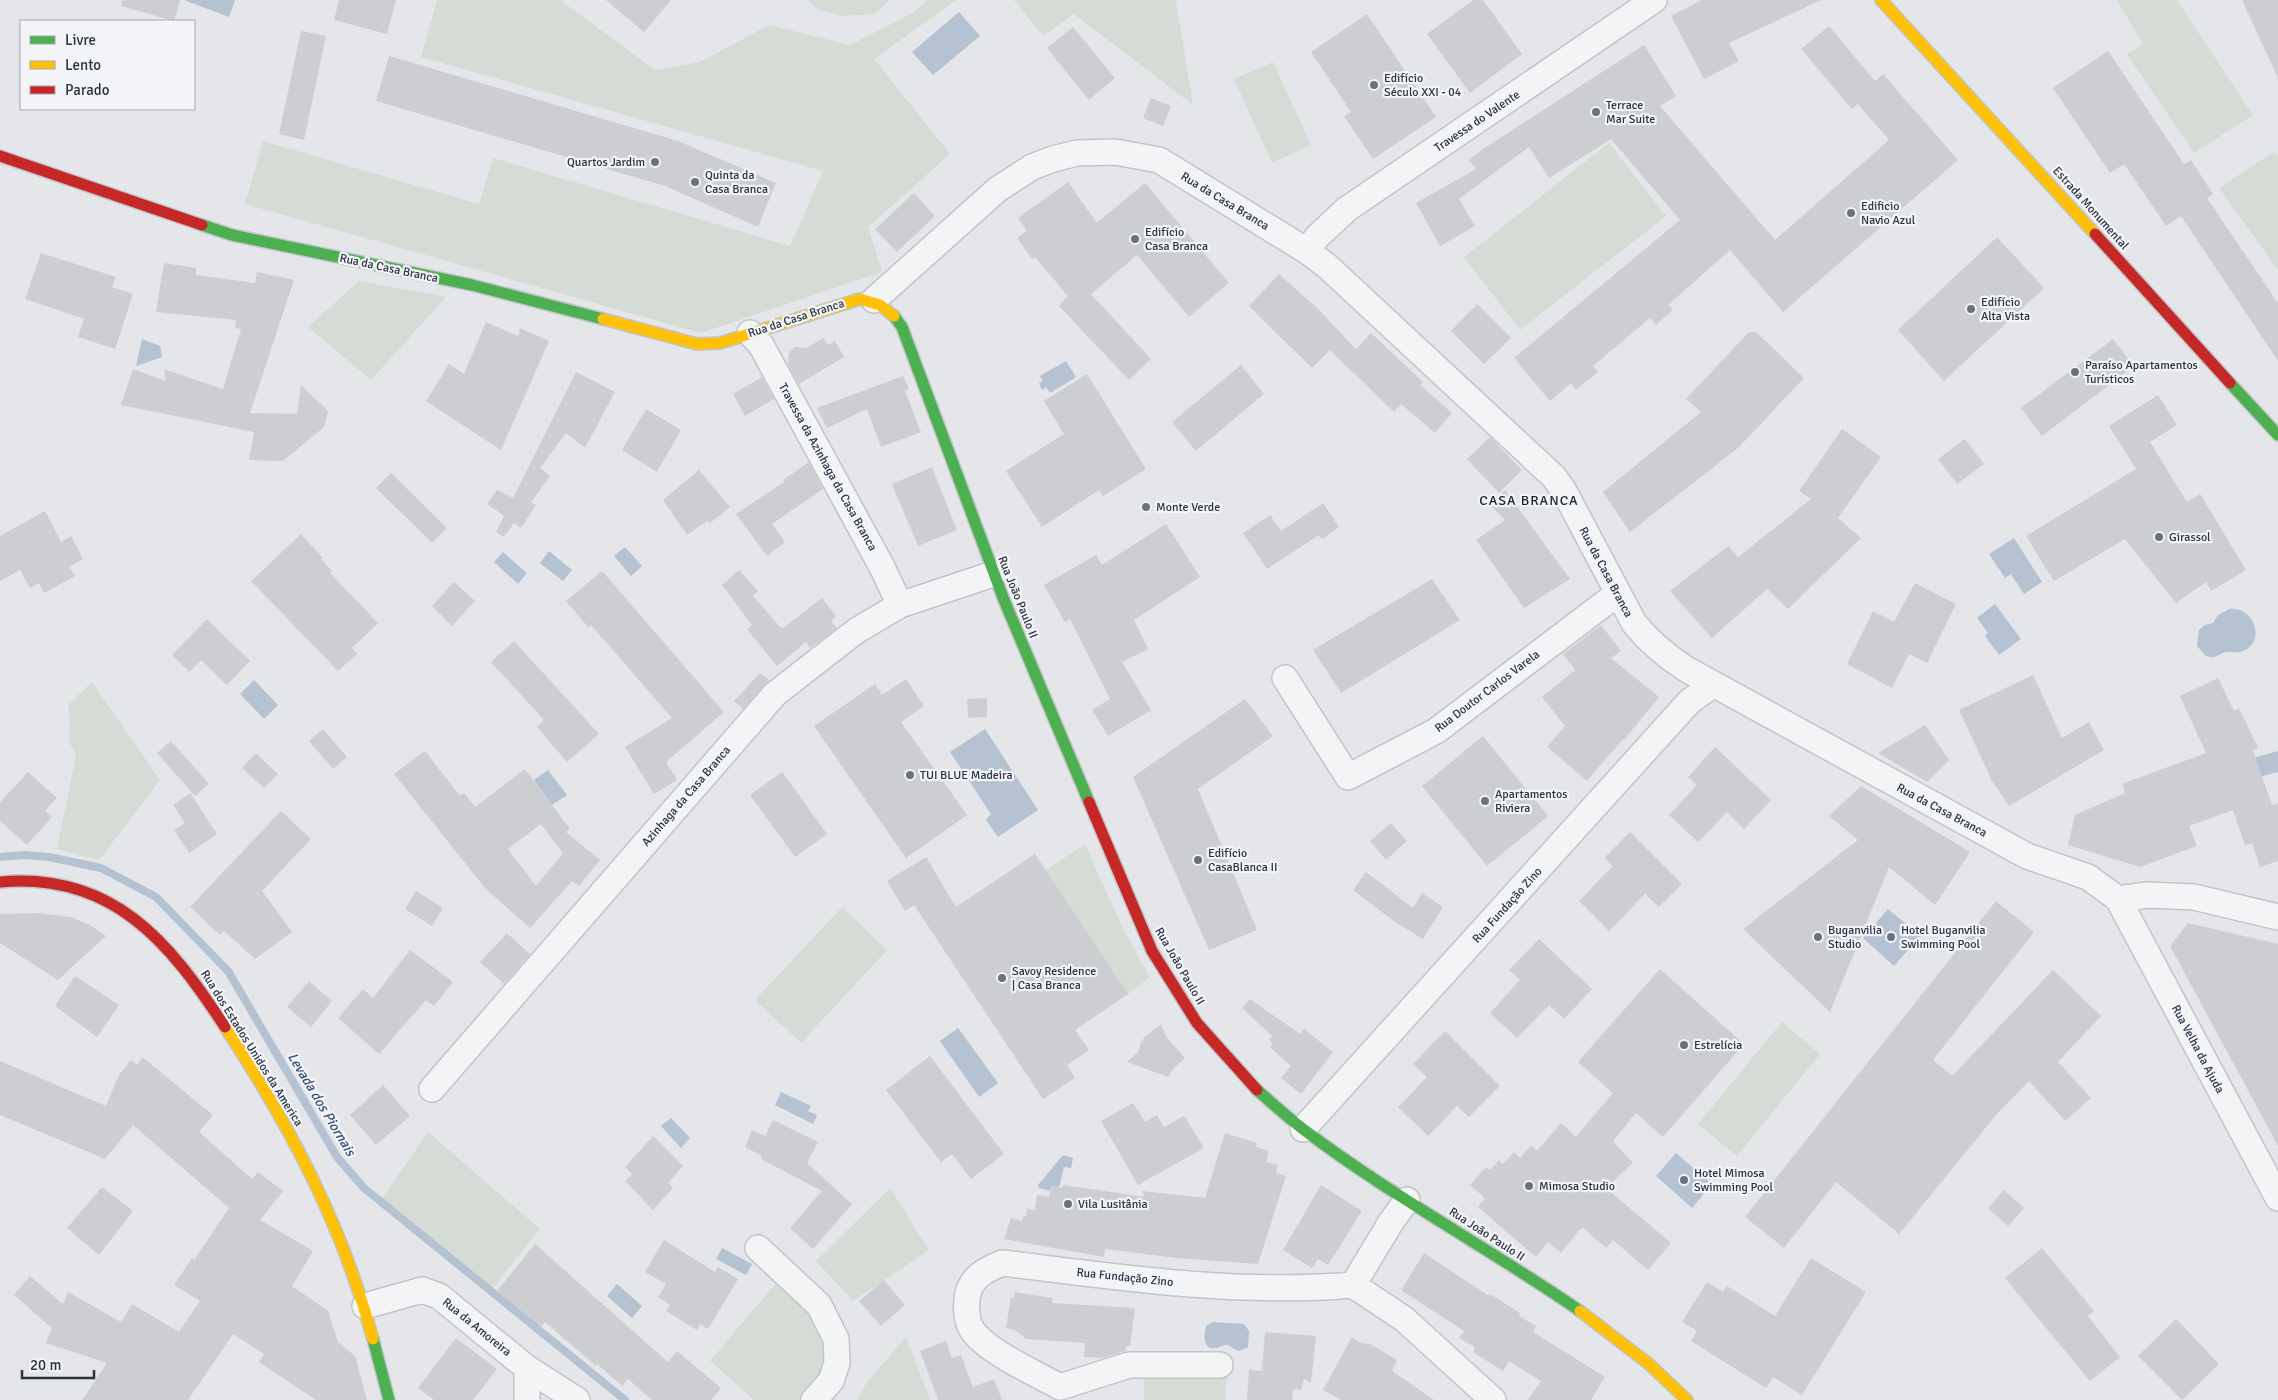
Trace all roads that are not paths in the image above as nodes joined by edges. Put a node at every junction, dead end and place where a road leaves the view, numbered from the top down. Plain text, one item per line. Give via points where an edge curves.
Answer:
1 (1654, 0) edge
2 (1881, 0) edge
3 (0, 156) edge
4 (1307, 250) junction
5 (874, 300) junction
6 (750, 333) junction
7 (2278, 435) edge
8 (993, 574) junction
9 (1617, 594) junction
10 (900, 605) junction
11 (1284, 678) dead end
12 (1714, 684) junction
13 (0, 882) edge
14 (2118, 899) junction
15 (2278, 917) edge
16 (432, 1088) dead end
17 (1303, 1129) junction
18 (2278, 1198) edge
19 (1407, 1200) junction
20 (758, 1248) dead end
21 (1353, 1284) junction
22 (365, 1306) junction
23 (1220, 1365) dead end
24 (527, 1368) junction
25 (1060, 1394) edge
26 (389, 1400) edge
27 (527, 1400) edge
28 (577, 1400) edge
29 (814, 1400) edge
30 (1493, 1400) edge
31 (1687, 1400) edge

1 - 4 street, Travessa do Valente via 1347,209
2 - 7 street, Estrada Monumental
3 - 6 street, Rua da Casa Branca via 232,235 472,285 697,344 720,343
4 - 5 street, Rua da Casa Branca via 1159,160 1115,152 1076,153 1032,168 998,189
4 - 9 street, Rua da Casa Branca via 1554,477
5 - 6 street, Rua da Casa Branca via 848,301
5 - 8 street, Rua João Paulo II via 888,308 902,327
6 - 10 street, Travessa da Azinhaga da Casa Branca via 761,345
8 - 10 street, Azinhaga da Casa Branca
8 - 17 street, Rua João Paulo II via 1152,951 1197,1023 1248,1083
9 - 11 street, Rua Doutor Carlos Varela via 1436,731 1348,777
9 - 12 street, Rua da Casa Branca via 1646,638 1686,670
10 - 16 street, Azinhaga da Casa Branca via 856,631 775,694
12 - 14 street, Rua da Casa Branca via 2027,856 2088,877
12 - 17 street, Rua Fundação Zino via 1690,701
13 - 22 street, Rua dos Estados Unidos da America via 25,880 83,891 128,913 170,950 282,1117 339,1233
14 - 15 street via 2148,895 2194,897
14 - 18 street, Rua Velha da Ajuda
17 - 19 street, Rua João Paulo II
19 - 21 street
19 - 31 street, Rua João Paulo II via 1542,1285 1616,1337
20 - 29 street via 819,1305 836,1340 837,1363 831,1382
21 - 25 street, Rua Fundação Zino via 1307,1289 1156,1282 1002,1264 987,1269 975,1278 967,1294 965,1311 972,1328 984,1343
21 - 30 street via 1404,1319
22 - 24 street, Rua da Amoreira via 422,1290 438,1296
22 - 26 street, Rua dos Estados Unidos da America
23 - 25 street via 1129,1365
24 - 27 street
24 - 28 street, Rua da Amoreira

